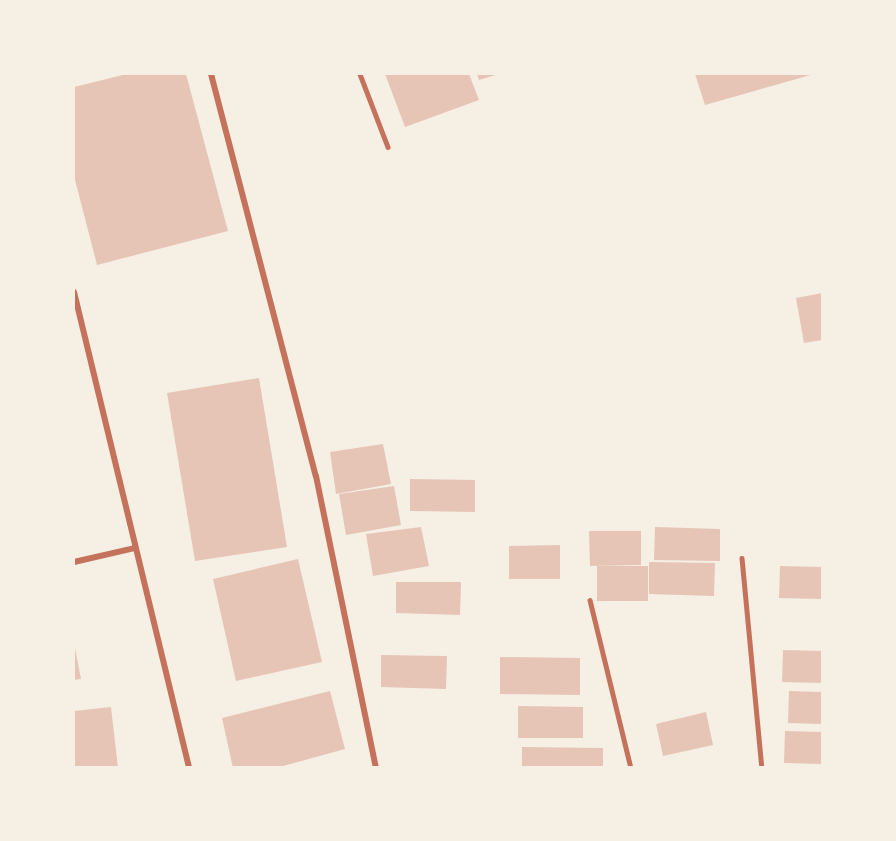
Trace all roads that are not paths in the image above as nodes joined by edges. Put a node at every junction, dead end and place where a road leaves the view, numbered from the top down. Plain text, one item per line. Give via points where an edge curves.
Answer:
1 (211, 74) edge
2 (360, 74) edge
3 (388, 147) dead end
4 (74, 292) edge
5 (135, 548) junction
6 (742, 558) dead end
7 (74, 562) edge
8 (590, 600) dead end
9 (189, 768) edge
10 (376, 768) edge
11 (631, 768) edge
12 (762, 768) edge

1 - 10 street via 316,476
2 - 3 lane
4 - 5 street
5 - 7 street
5 - 9 street
6 - 12 lane
8 - 11 lane

